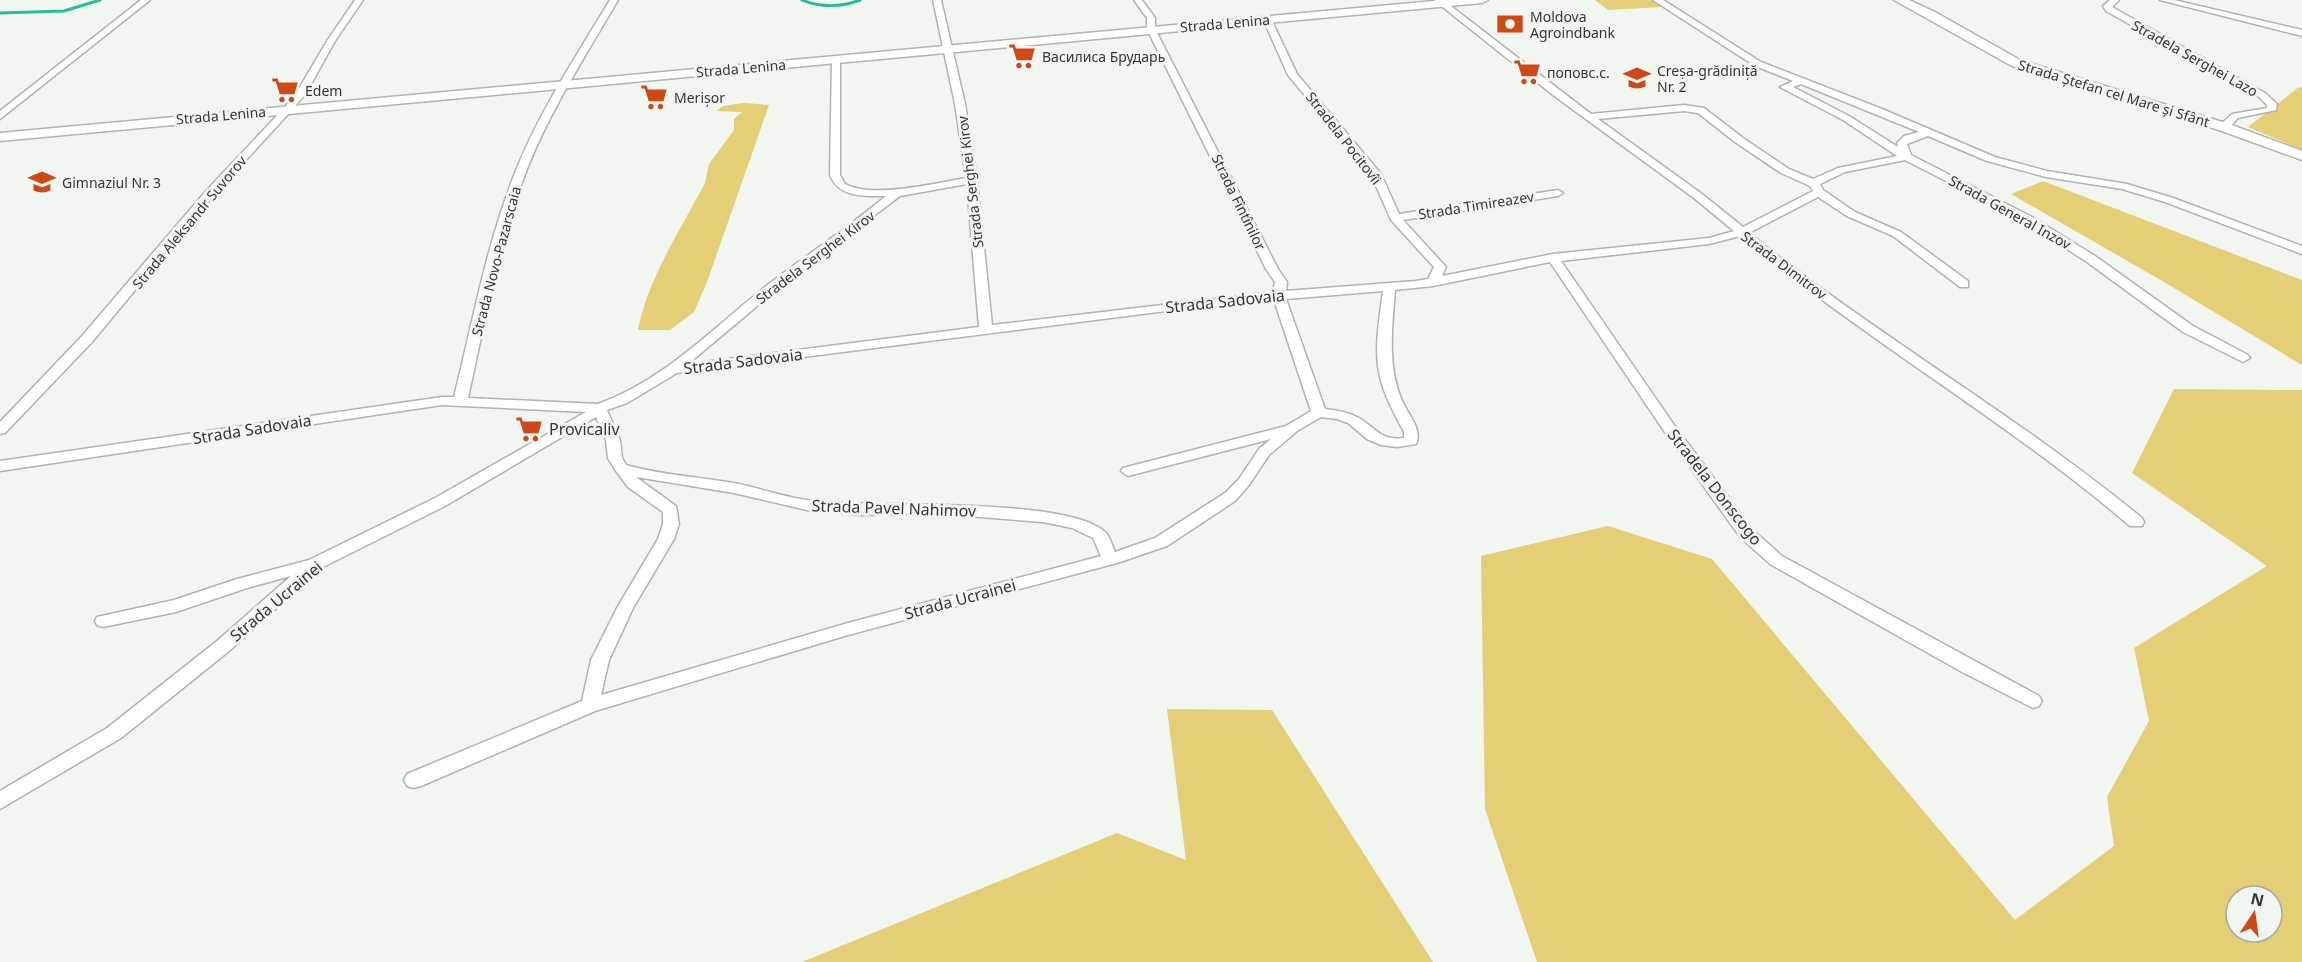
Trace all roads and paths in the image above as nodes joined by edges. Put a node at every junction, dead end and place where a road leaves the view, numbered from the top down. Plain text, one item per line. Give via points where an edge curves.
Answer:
1 (146, 0) edge
2 (358, 0) edge
3 (614, 0) edge
4 (937, 0) edge
5 (1138, 0) edge
6 (1482, 0) edge
7 (1657, 0) edge
8 (1900, 0) edge
9 (2115, 0) edge
10 (2164, 0) edge
11 (1440, 2) edge
12 (1267, 19) junction
13 (1151, 29) junction
14 (2302, 33) edge
15 (947, 48) junction
16 (835, 60) junction
17 (1801, 81) junction
18 (566, 84) junction
19 (288, 109) junction
20 (0, 116) edge
21 (1588, 117) junction
22 (2224, 127) junction
23 (1926, 133) junction
24 (0, 137) edge
25 (2302, 156) edge
26 (1906, 157) junction
27 (972, 180) junction
28 (1816, 188) junction
29 (897, 193) junction
30 (1558, 193) dead end
31 (1395, 218) junction
32 (1740, 233) junction
33 (2302, 250) edge
34 (1553, 258) junction
35 (1433, 282) junction
36 (1964, 284) dead end
37 (1389, 288) junction
38 (1279, 295) junction
39 (986, 331) junction
40 (2243, 358) dead end
41 (673, 370) junction
42 (460, 401) junction
43 (599, 408) junction
44 (1319, 413) junction
45 (1292, 428) junction
46 (0, 430) edge
47 (0, 466) edge
48 (621, 468) junction
49 (1128, 471) dead end
50 (2136, 522) dead end
51 (1111, 558) junction
52 (315, 564) junction
53 (103, 621) dead end
54 (2033, 701) dead end
55 (590, 705) junction
56 (414, 780) dead end
57 (0, 801) edge

1 - 20 street
2 - 19 street, Strada Aleksandr Suvorov
3 - 18 street, Strada Novo-Pazarscaia
4 - 15 street, Strada Serghei Kirov
5 - 13 street, Strada Fîntînilor via 1151,18
6 - 11 street, Strada Lenina
7 - 17 street, Strada General Inzov via 1750,60
8 - 22 street, Strada Ștefan cel Mare și Sfânt via 2016,63
9 - 22 street, Stradela Serghei Lazo via 2107,6 2109,9 2262,94 2272,104 2271,110 2235,117
10 - 14 street
11 - 12 street, Strada Lenina
11 - 21 street, Strada Dimitrov
12 - 13 street, Strada Lenina
12 - 31 street, Stradela Pocitovîi via 1293,75 1377,176
13 - 15 street, Strada Lenina
13 - 38 street, Strada Fîntînilor via 1281,282
15 - 16 street, Strada Lenina
15 - 27 street, Strada Serghei Kirov
16 - 18 street, Strada Lenina
16 - 29 street via 838,182 853,190
17 - 23 street, Strada General Inzov
17 - 26 street, Strada General Inzov via 1785,87 1846,118
18 - 19 street, Strada Lenina
18 - 42 street, Strada Novo-Pazarscaia via 544,122 513,192
19 - 24 street, Strada Lenina
19 - 46 street, Strada Aleksandr Suvorov via 210,193 101,324
21 - 28 street via 1689,108 1705,112 1785,171
21 - 32 street, Strada Dimitrov via 1698,196
22 - 25 street, Strada Ștefan cel Mare și Sfânt
23 - 26 street via 1902,143
23 - 33 street, Strada General Inzov via 2019,168 2142,191
26 - 28 street, Strada Sadovaia via 1833,173 1815,180
26 - 40 street, Strada General Inzov via 2028,219 2188,329
27 - 29 street, Stradela Serghei Kirov
27 - 39 street, Strada Serghei Kirov
28 - 32 street, Strada Sadovaia
28 - 36 street via 1851,214 1897,234
29 - 41 street, Stradela Serghei Kirov via 770,289
30 - 31 street, Strada Timireazev
31 - 35 street, Stradela Pocitovîi via 1440,267
32 - 34 street, Strada Sadovaia via 1709,241
32 - 50 street, Strada Dimitrov via 1795,276 1997,416
34 - 35 street, Strada Sadovaia
34 - 54 street, Stradela Donscogo via 1669,428 1760,547 1776,560 1903,628 1954,661
35 - 37 street, Strada Sadovaia
37 - 38 street, Strada Sadovaia
37 - 44 street via 1386,367 1411,441 1395,445 1375,439 1343,416
38 - 39 street, Strada Sadovaia
38 - 44 street, Strada Fîntînilor
39 - 41 street, Strada Sadovaia
41 - 43 street, Strada Sadovaia via 622,400
42 - 43 street, Strada Sadovaia
42 - 47 street, Strada Sadovaia via 416,404
43 - 48 street
43 - 52 street, Strada Ucrainei via 440,502
44 - 45 street, Strada Ucrainei
45 - 49 street, Strada Ucrainei
45 - 51 street, Strada Ucrainei via 1264,452 1230,497 1161,543
48 - 51 street, Strada Pavel Nahimov via 811,506 861,510 928,508 1042,517 1076,524 1099,535
48 - 55 street via 633,484 671,510 671,524 600,660
51 - 55 street, Strada Ucrainei via 848,629
52 - 53 street via 176,606
52 - 57 street, Strada Ucrainei via 231,639 114,733
55 - 56 street, Strada Ucrainei

